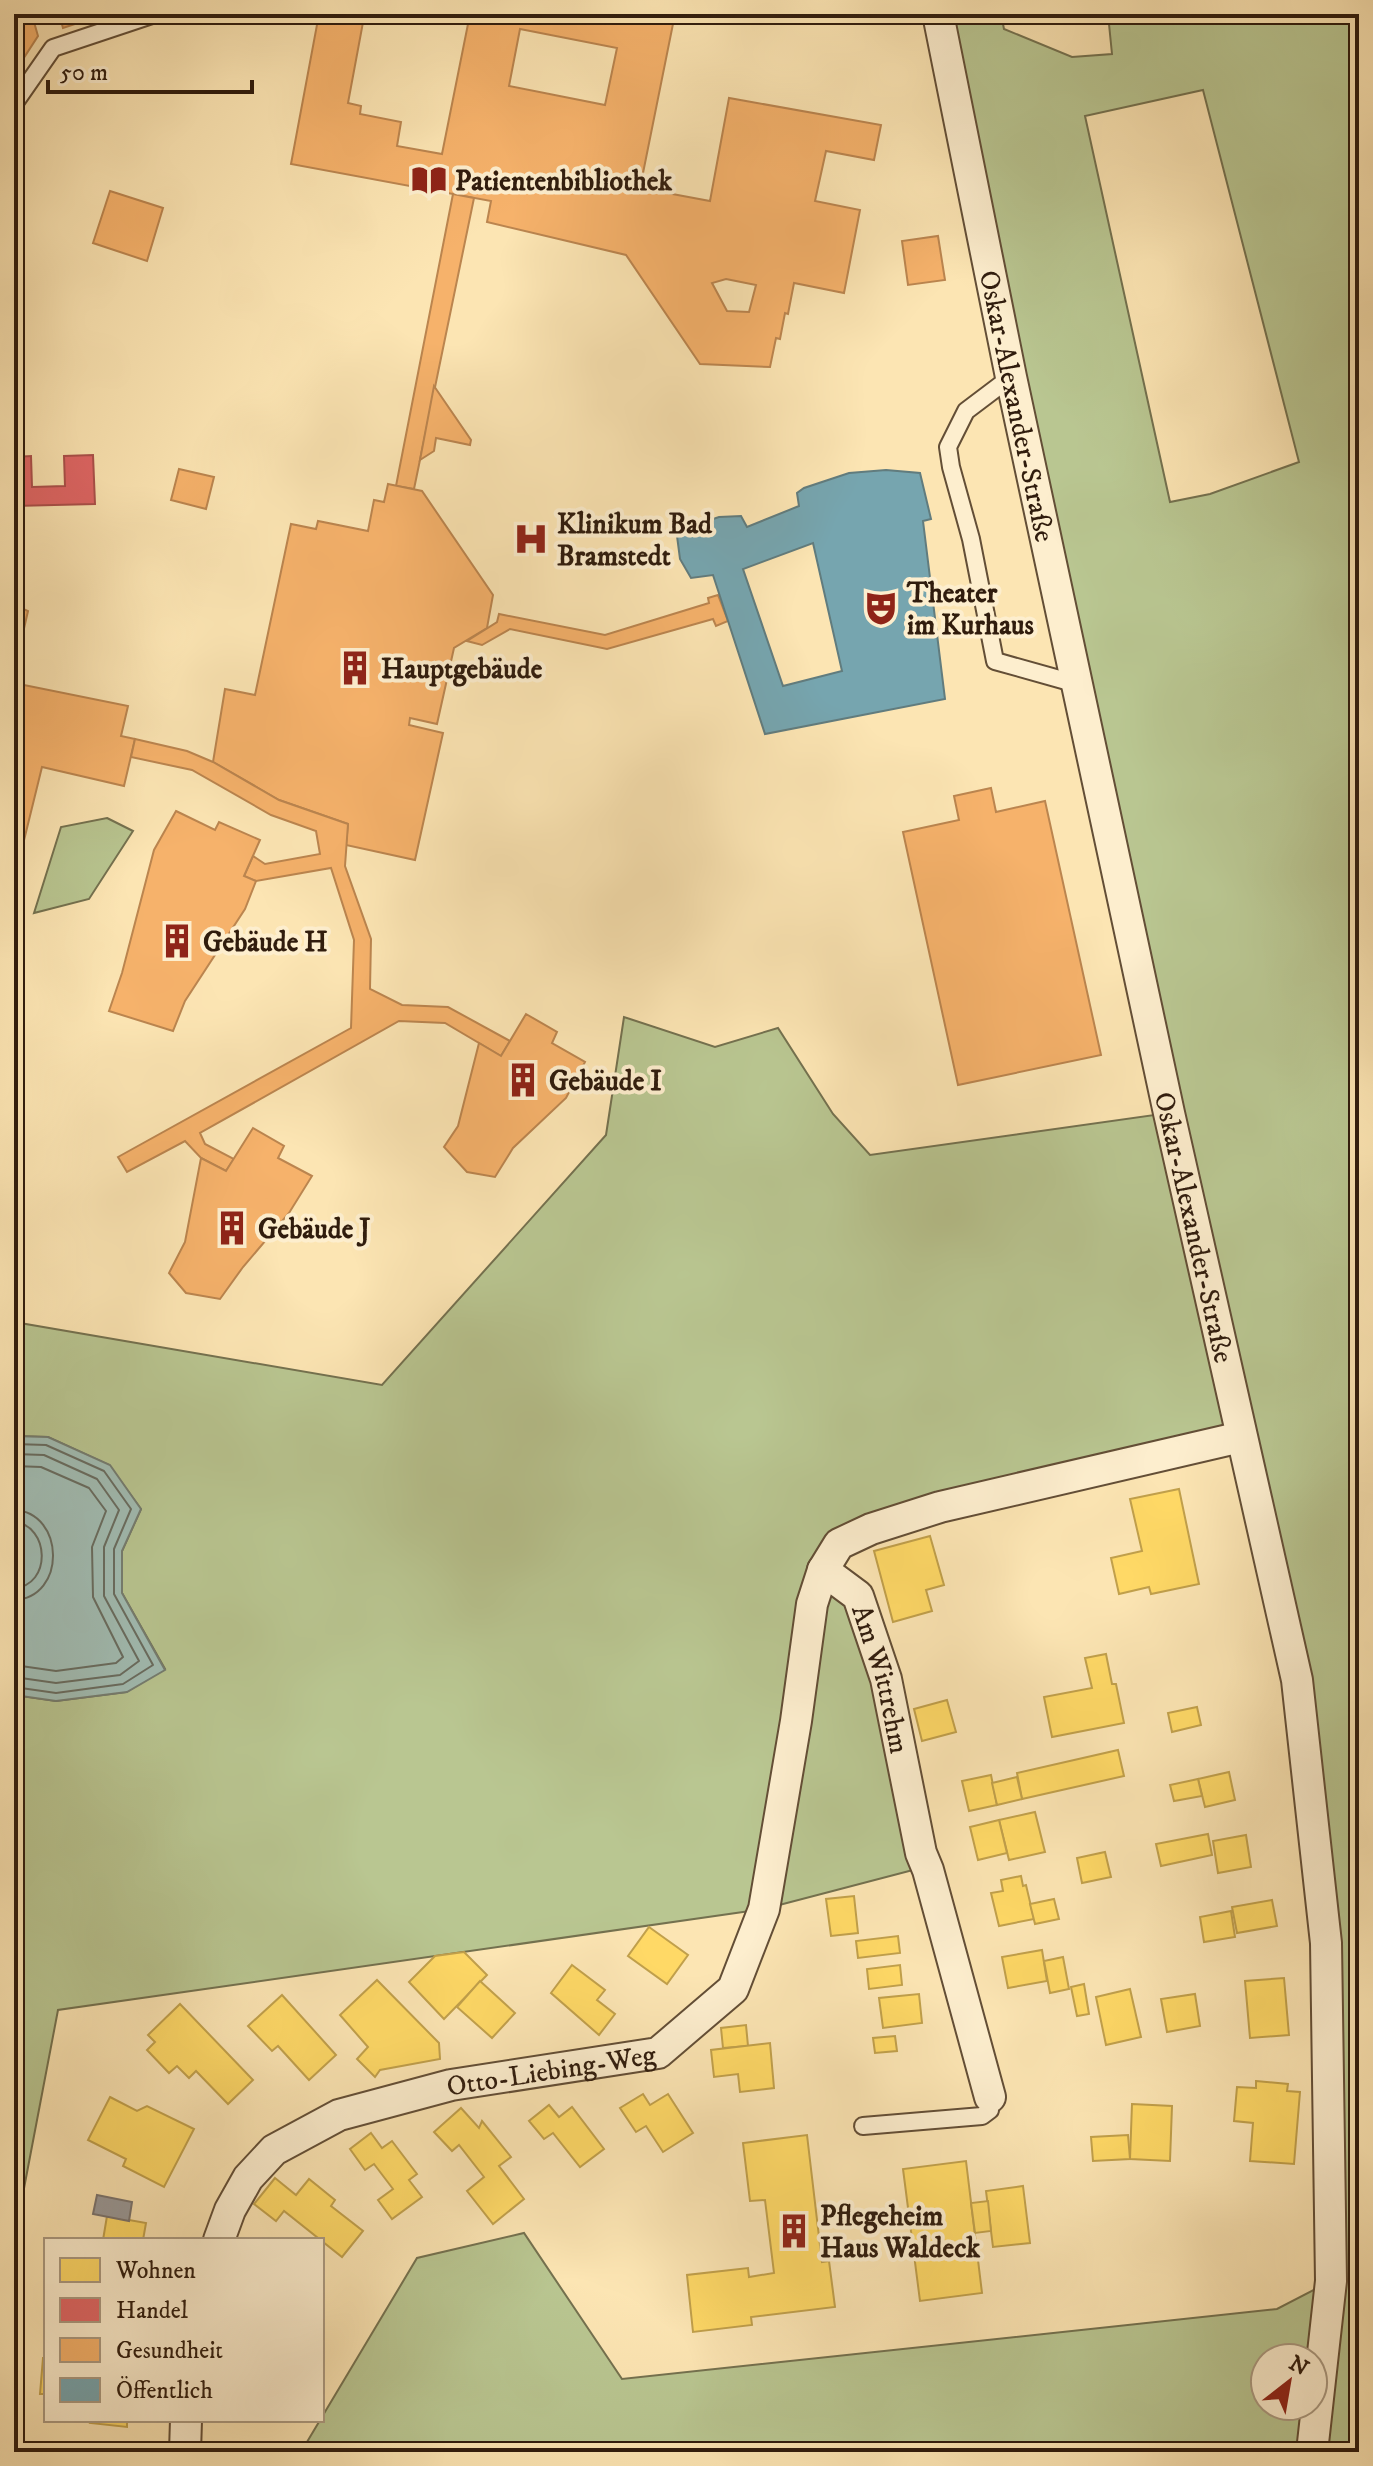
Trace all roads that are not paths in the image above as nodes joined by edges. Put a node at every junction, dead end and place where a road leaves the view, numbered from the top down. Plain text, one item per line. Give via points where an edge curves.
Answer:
1 (155, 14) edge
2 (938, 14) edge
3 (14, 104) edge
4 (1011, 377) junction
5 (1077, 684) junction
6 (1241, 1437) junction
7 (823, 1570) junction
8 (990, 2097) joint
9 (863, 2126) dead end
10 (220, 2238) edge
11 (186, 2422) edge
12 (185, 2452) edge
13 (1312, 2452) edge

1 - 3 lane via 53,48
2 - 4 street, Oskar-Alexander-Straße
4 - 5 street, Oskar-Alexander-Straße
4 - 5 lane via 966,411 948,447 951,467 995,661
5 - 6 street, Oskar-Alexander-Straße
6 - 7 street via 885,1524 839,1544
6 - 13 street, Oskar-Alexander-Straße via 1297,1680 1326,1943 1331,2281
7 - 8 street, Am Wittrehm via 858,1596 886,1679 921,1853
7 - 10 street, Otto-Liebing-Weg via 812,1604 764,1909 733,1989 658,2053 451,2085 339,2115 274,2150 248,2178
8 - 9 lane via 990,2110 982,2116
11 - 12 street

